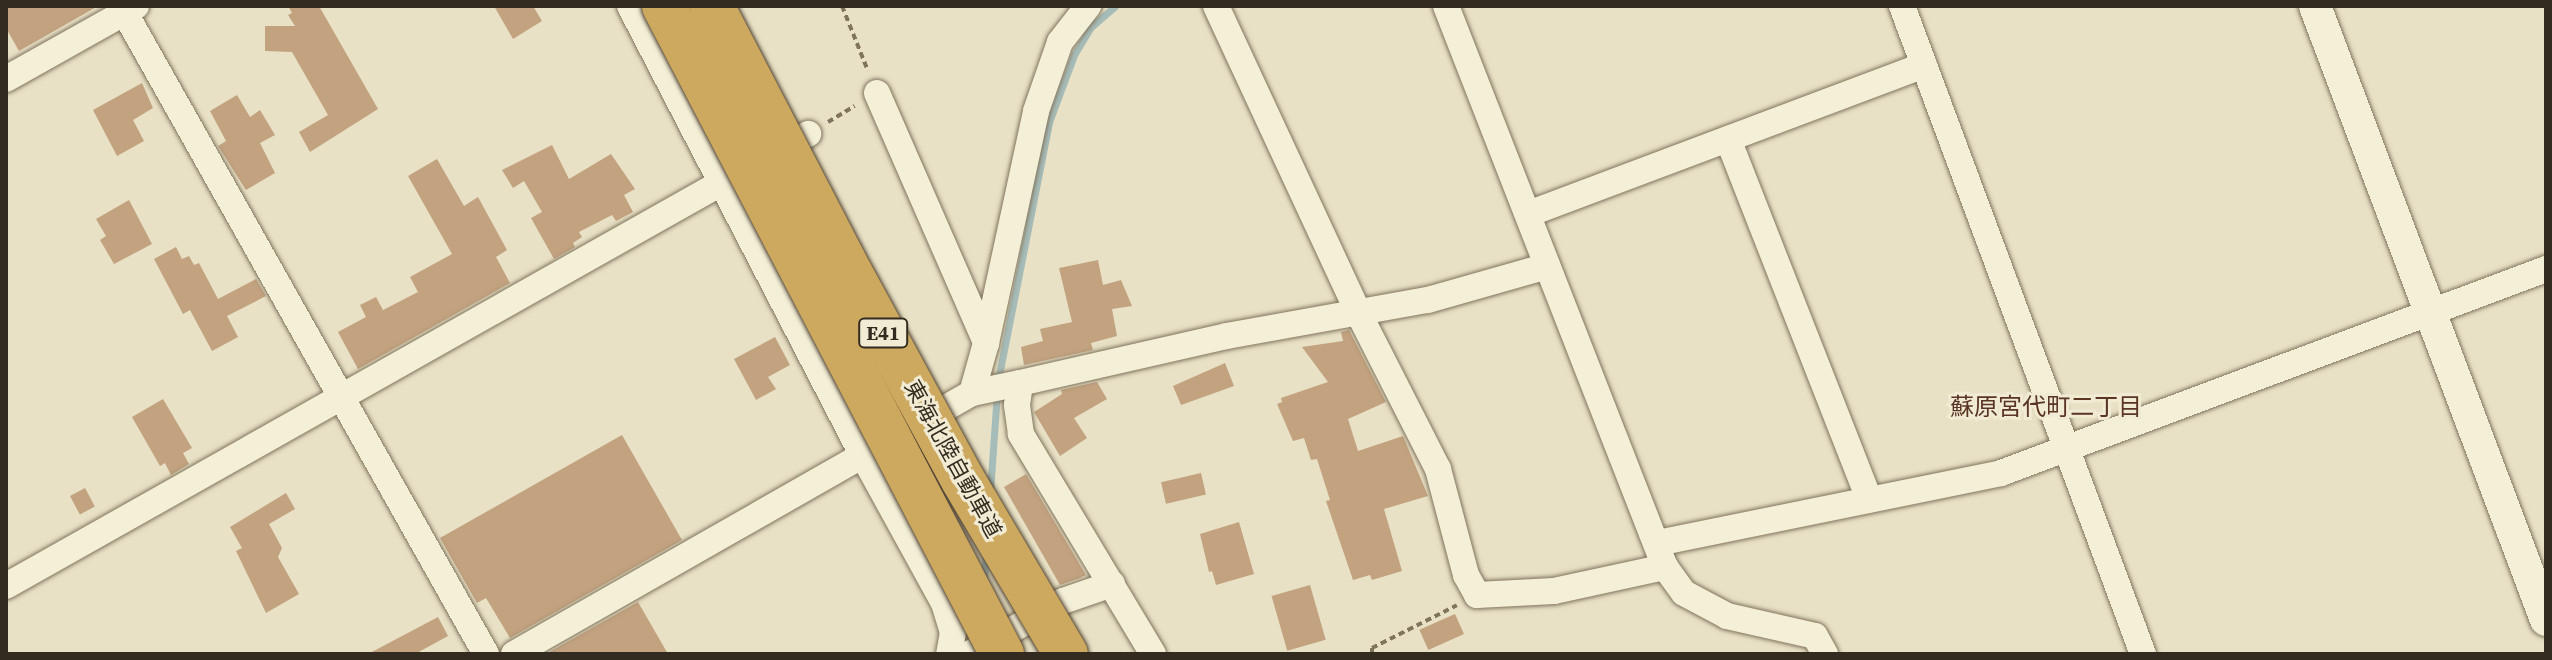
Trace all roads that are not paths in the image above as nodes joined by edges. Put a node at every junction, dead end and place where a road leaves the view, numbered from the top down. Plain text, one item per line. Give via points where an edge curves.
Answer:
1 (630, 6) edge
2 (664, 6) edge
3 (712, 6) edge
4 (1088, 6) edge
5 (1216, 6) edge
6 (1446, 6) edge
7 (1902, 6) edge
8 (2315, 6) edge
9 (127, 8) edge
10 (1924, 65) junction
11 (6, 79) edge
12 (877, 93) road end
13 (808, 134) road end
14 (1728, 139) junction
15 (723, 182) junction
16 (1528, 214) junction
17 (1547, 266) junction
18 (2546, 269) edge
19 (1358, 312) junction
20 (2427, 313) junction
21 (986, 343) junction
22 (1014, 384) junction
23 (975, 392) junction
24 (339, 396) junction
25 (2068, 446) junction
26 (862, 454) junction
27 (1869, 499) junction
28 (1662, 555) junction
29 (1112, 584) junction
30 (6, 586) edge
31 (2546, 620) edge
32 (987, 650) edge
33 (486, 654) edge
34 (514, 654) edge
35 (949, 654) edge
36 (1066, 654) edge
37 (1153, 654) edge
38 (1825, 654) edge
39 (2143, 654) edge

1 - 15 street
2 - 32 highway, 東海北陸自動車道 / E41, bridge
3 - 36 highway, 東海北陸自動車道 / E41, bridge via 963,480
4 - 21 street via 1060,42 1036,111
5 - 19 street
6 - 16 street
7 - 10 street
8 - 20 street
9 - 11 street
9 - 24 street
10 - 14 street
10 - 25 street
12 - 21 street
13 - 15 street
14 - 16 street
14 - 27 street
15 - 24 street
15 - 26 street
16 - 17 street
17 - 19 street via 1428,300
17 - 28 street
18 - 20 street
19 - 22 street
19 - 28 street via 1438,469 1466,575 1477,595 1554,591
20 - 25 street
20 - 31 street
21 - 23 street
22 - 23 street
22 - 29 street via 1021,434
23 - 26 street
24 - 30 street
24 - 33 street
25 - 27 street via 2001,473
25 - 39 street
26 - 34 street
26 - 35 street via 944,603 953,632
27 - 28 street
28 - 38 street via 1684,593 1727,616 1815,636
29 - 32 street via 1063,601
29 - 37 street

